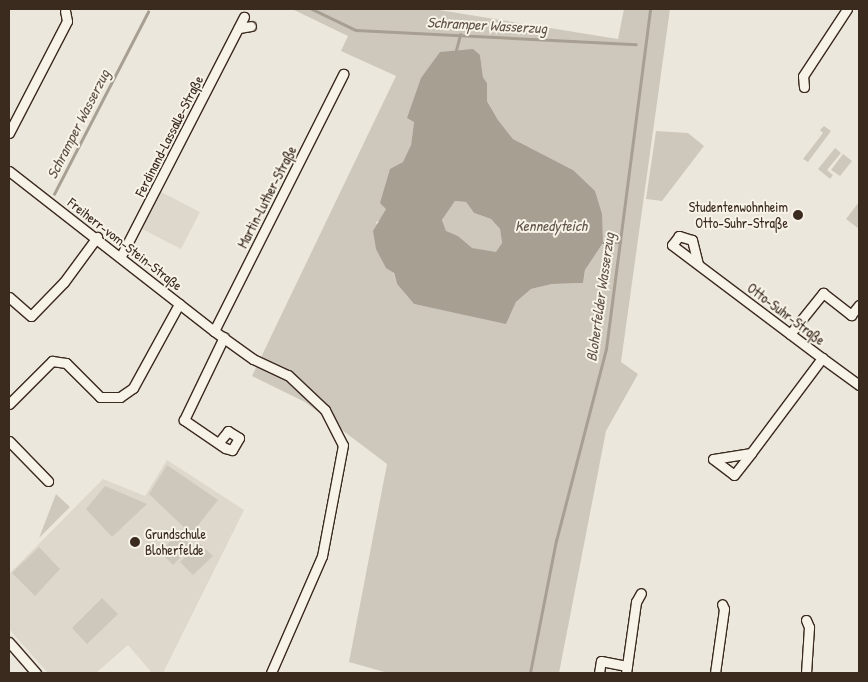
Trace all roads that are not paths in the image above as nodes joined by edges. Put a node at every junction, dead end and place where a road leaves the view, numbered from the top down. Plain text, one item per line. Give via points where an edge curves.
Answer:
1 (847, 9) edge
2 (65, 11) dead end
3 (244, 17) dead end
4 (251, 26) dead end
5 (239, 28) junction
6 (343, 74) dead end
7 (804, 87) dead end
8 (9, 133) edge
9 (10, 175) edge
10 (97, 237) junction
11 (121, 256) junction
12 (698, 264) dead end
13 (9, 297) edge
14 (179, 304) junction
15 (859, 304) edge
16 (214, 331) junction
17 (790, 334) junction
18 (224, 337) junction
19 (822, 358) junction
20 (859, 385) edge
21 (9, 404) edge
22 (9, 441) edge
23 (220, 441) dead end
24 (751, 453) dead end
25 (48, 481) dead end
26 (640, 593) dead end
27 (722, 604) dead end
28 (806, 620) dead end
29 (9, 642) edge
30 (627, 670) edge
31 (36, 673) edge
32 (271, 673) edge
33 (599, 673) edge
34 (715, 673) edge
35 (806, 673) edge

1 - 7 street via 804,76
2 - 8 street via 67,21
3 - 5 street, Ferdinand-Lassalle-Straße
4 - 5 street
5 - 11 street, Ferdinand-Lassalle-Straße
6 - 16 street, Martin-Luther-Straße
9 - 10 street, Freiherr-vom-Stein-Straße
10 - 11 street, Freiherr-vom-Stein-Straße
10 - 13 street via 64,282 31,316
11 - 14 street, Freiherr-vom-Stein-Straße
12 - 17 street, Otto-Suhr-Straße
14 - 16 street, Freiherr-vom-Stein-Straße
14 - 21 street via 134,388 120,397 100,397 66,363 52,361
15 - 17 street via 851,314 823,293
16 - 18 street, Freiherr-vom-Stein-Straße
17 - 19 street, Otto-Suhr-Straße
18 - 23 street via 184,420
18 - 32 street, Freiherr-vom-Stein-Straße via 254,359 288,375 325,410 344,445 322,556
19 - 20 street, Otto-Suhr-Straße
19 - 24 street
22 - 25 street
26 - 30 street
27 - 34 street via 724,610
28 - 35 street via 809,627
29 - 31 street
30 - 33 street via 601,661

